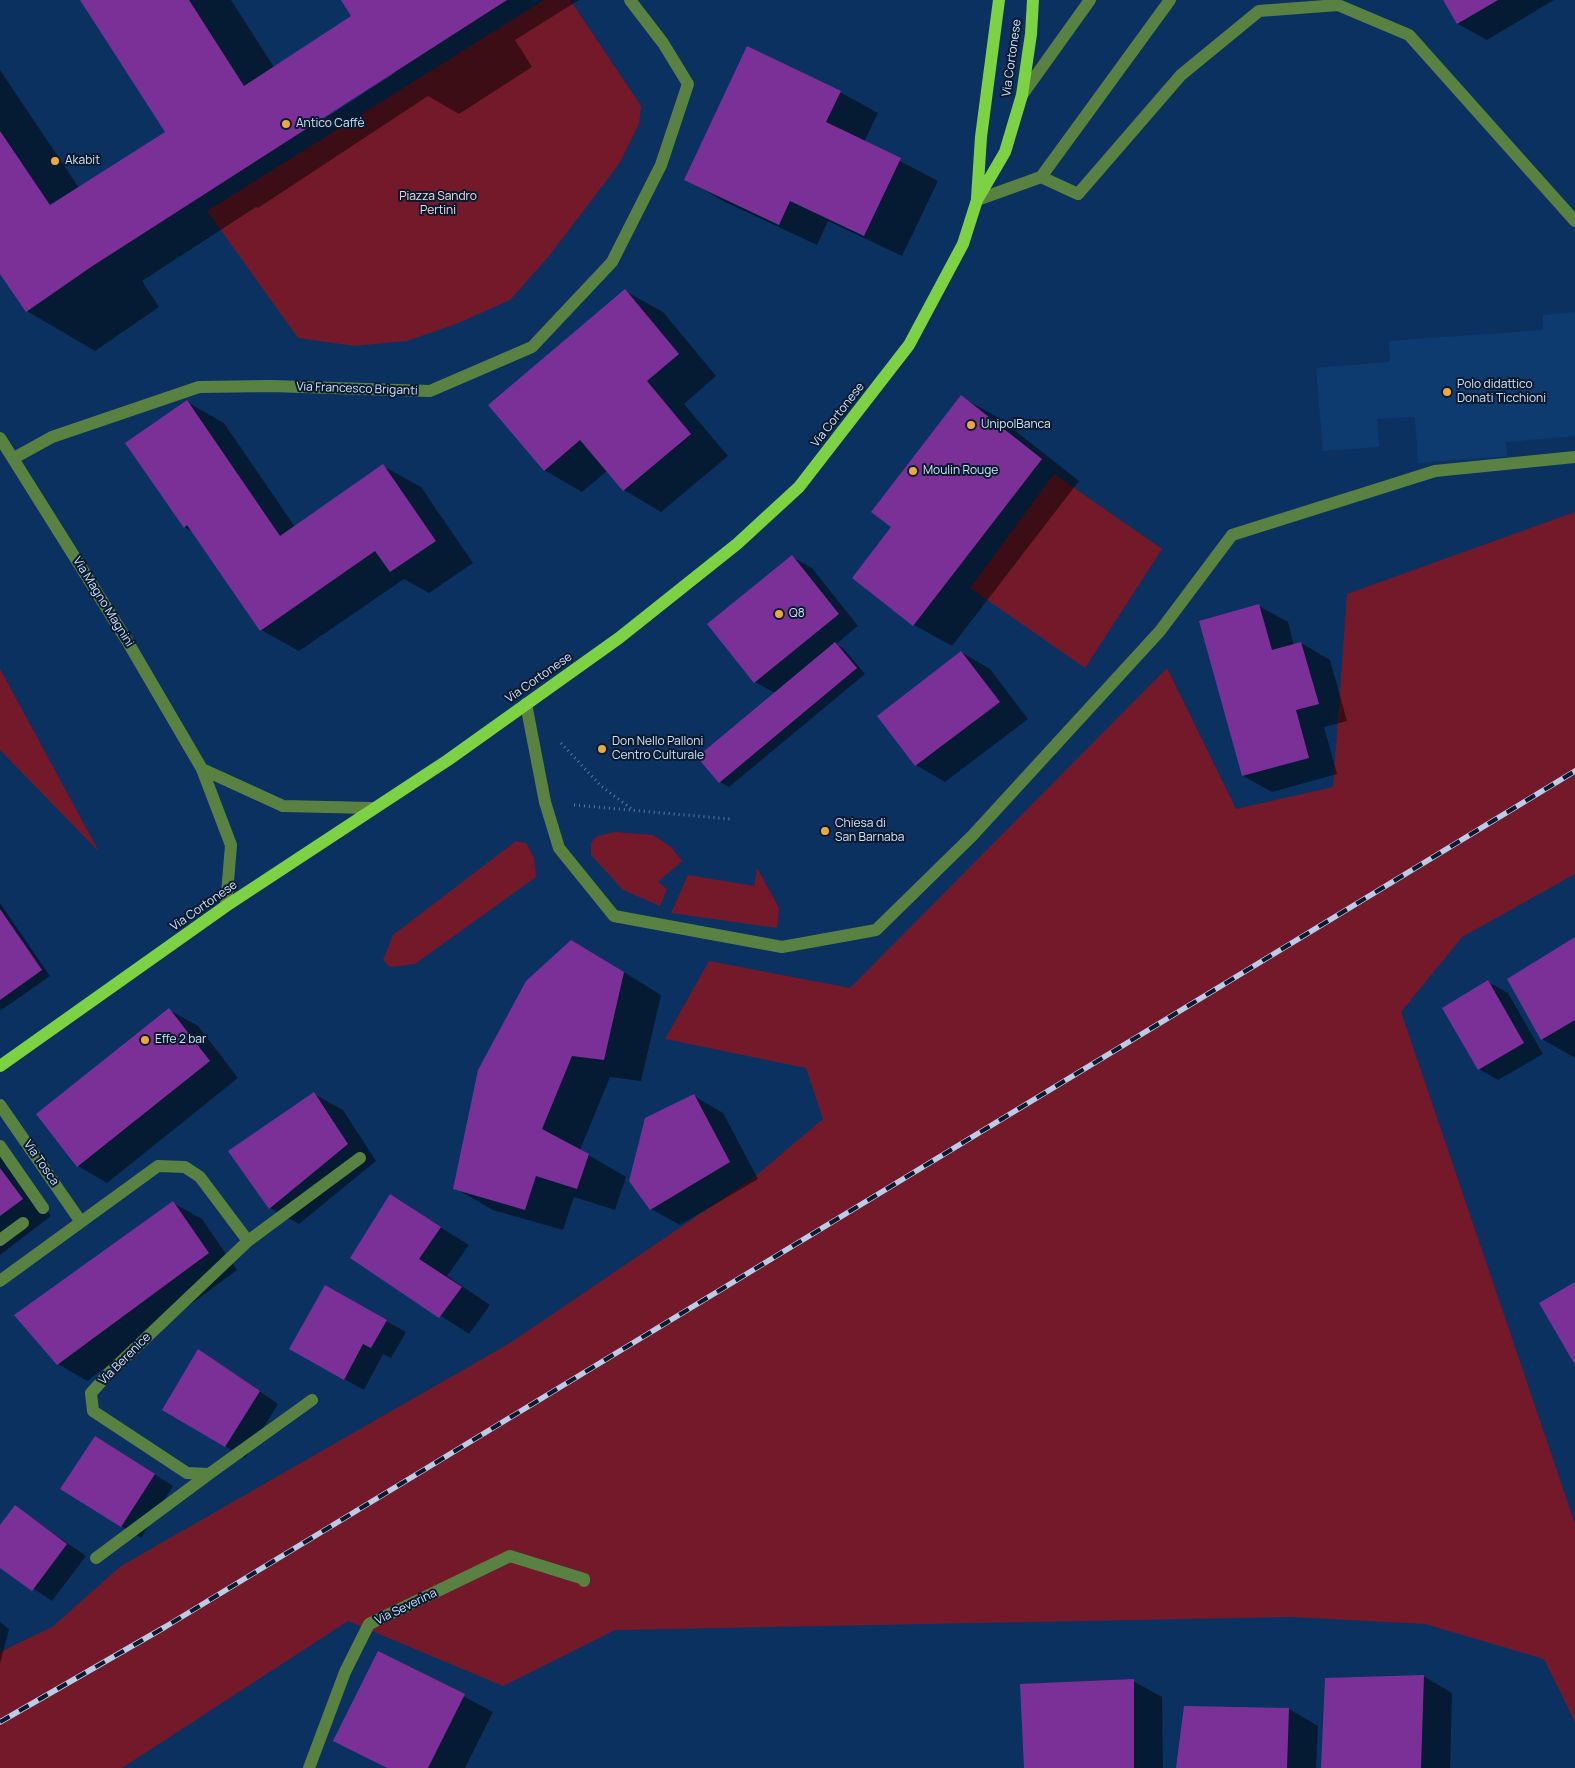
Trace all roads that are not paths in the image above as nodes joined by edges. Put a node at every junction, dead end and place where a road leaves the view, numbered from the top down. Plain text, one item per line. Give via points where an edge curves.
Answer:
1 (630, 0) edge
2 (999, 0) edge
3 (1033, 0) edge
4 (1090, 0) edge
5 (1170, 0) edge
6 (1022, 95) junction
7 (1041, 178) junction
8 (977, 200) junction
9 (1575, 221) edge
10 (0, 438) edge
11 (1575, 457) edge
12 (14, 458) junction
13 (526, 704) junction
14 (202, 769) junction
15 (371, 808) junction
16 (226, 906) junction
17 (0, 1066) edge
18 (0, 1104) edge
19 (0, 1146) edge
20 (360, 1158) dead end
21 (43, 1208) dead end
22 (81, 1222) junction
23 (23, 1223) dead end
24 (0, 1240) edge
25 (248, 1241) junction
26 (0, 1281) edge
27 (312, 1400) dead end
28 (209, 1474) junction
29 (96, 1558) dead end
30 (584, 1582) dead end
31 (310, 1768) edge

1 - 12 street, Via Francesco Briganti via 663,43 688,84 661,165 612,262 532,348 430,391 199,387 52,437
2 - 8 main road, Via Cortonese via 981,137
3 - 6 main road, Via Cortonese via 1032,34
4 - 6 street
5 - 7 street
6 - 8 main road, Via Cortonese via 1005,152
7 - 8 street
7 - 9 street via 1078,194 1181,75 1259,11 1338,4 1409,35
8 - 13 main road, Via Cortonese via 963,244 909,345 800,488 649,615
10 - 12 street, Via Magno Magnini
11 - 13 street via 1434,471 1232,535 1160,631 972,836 876,930 782,947 614,916 559,848 545,802
12 - 14 street, Via Magno Magnini
13 - 15 main road, Via Cortonese via 448,760
14 - 15 street via 283,806
14 - 16 street, Via Magno Magnini via 230,845
15 - 16 main road, Via Cortonese
16 - 17 main road, Via Cortonese
18 - 22 street, Via Tosca
19 - 21 street
20 - 25 street, Via Berenice
22 - 25 street via 158,1166 185,1168 200,1177
22 - 26 street
23 - 24 street
25 - 28 street, Via Berenice via 91,1393 93,1411 187,1473
27 - 28 street
28 - 29 street
30 - 31 street, Via Severina via 584,1578 510,1556 369,1624 345,1672

